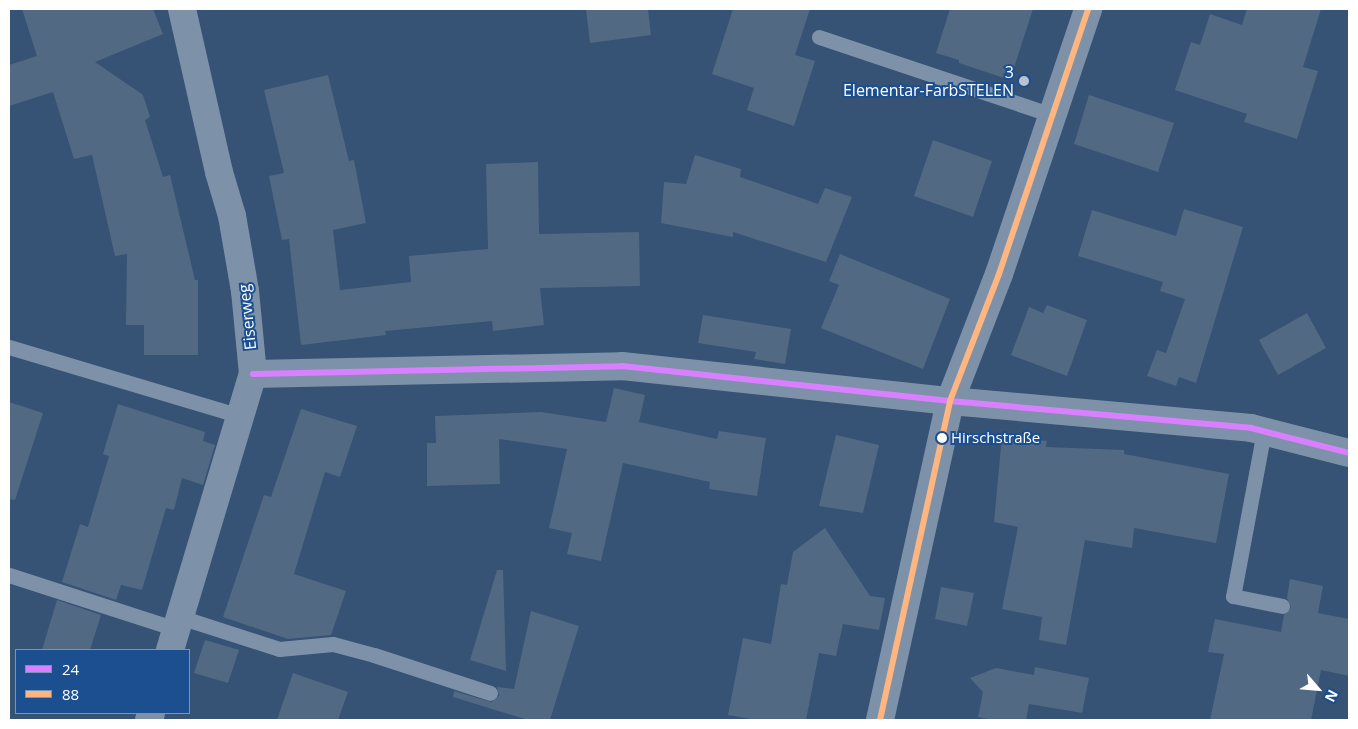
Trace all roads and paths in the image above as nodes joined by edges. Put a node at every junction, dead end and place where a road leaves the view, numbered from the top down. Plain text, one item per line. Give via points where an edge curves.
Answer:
1 (182, 9) edge
2 (1088, 9) edge
3 (819, 37) dead end
4 (1052, 115) junction
5 (9, 347) edge
6 (253, 374) junction
7 (950, 401) junction
8 (241, 416) junction
9 (1264, 431) junction
10 (1349, 453) edge
11 (9, 575) edge
12 (1282, 606) dead end
13 (175, 632) edge
14 (490, 693) dead end
15 (880, 720) edge

1 - 6 street, Eiserweg via 232,216 245,291
2 - 4 street
3 - 4 lane
4 - 7 street via 999,274
5 - 8 lane
6 - 7 street via 622,366
6 - 8 street, Eiserweg
7 - 9 street
7 - 15 street
8 - 13 street, Eiserweg
9 - 10 street
9 - 12 lane via 1233,596
11 - 13 lane
13 - 14 lane via 279,649 333,644

